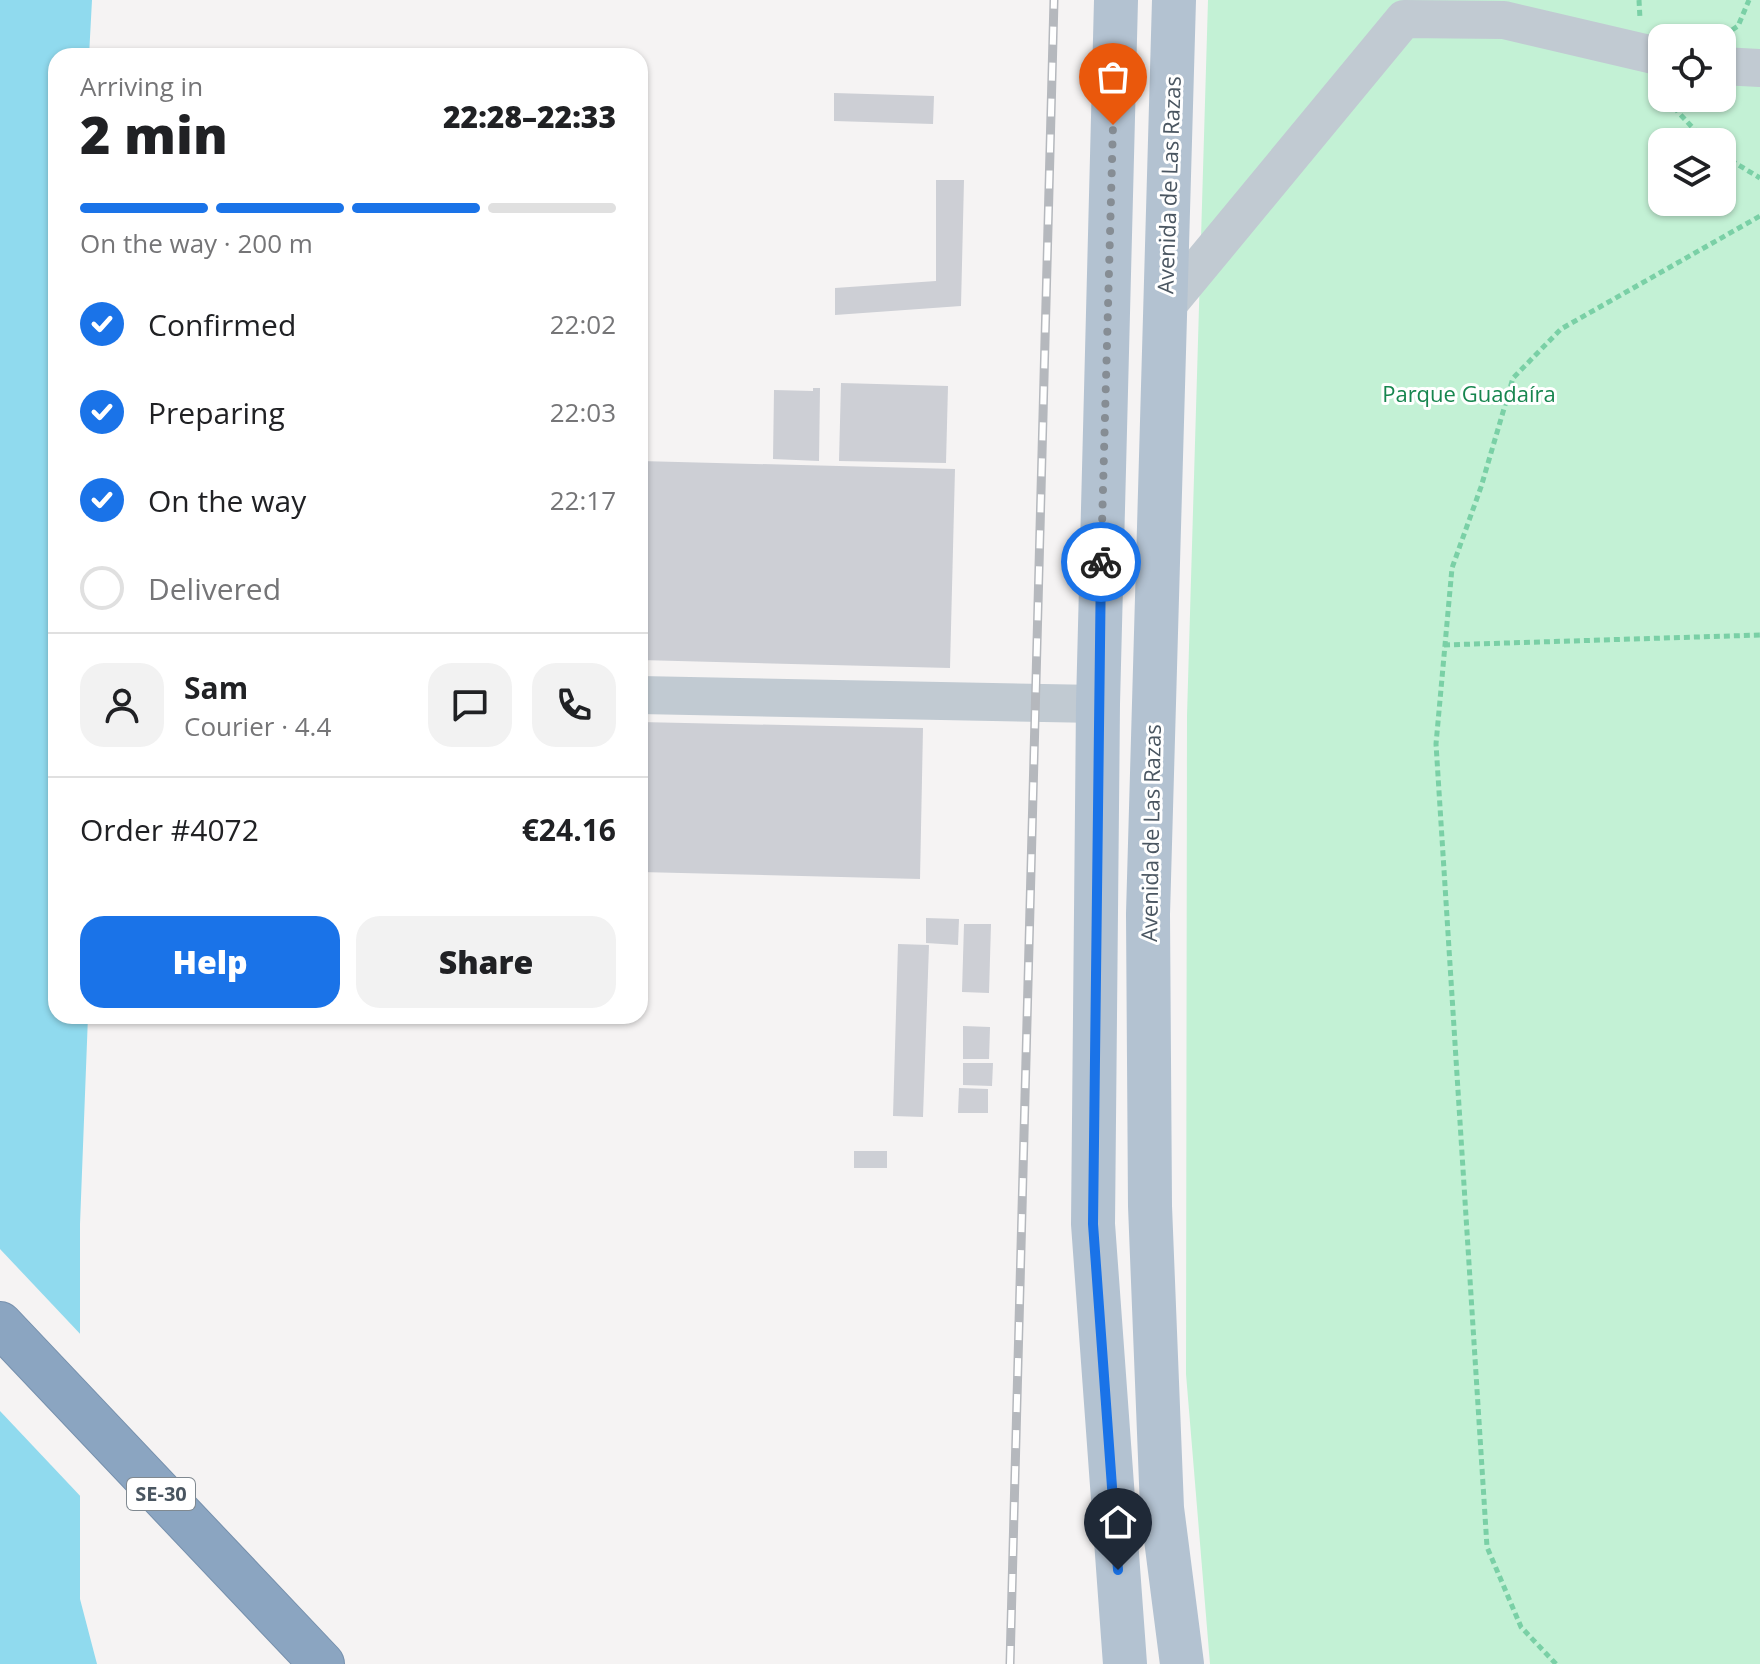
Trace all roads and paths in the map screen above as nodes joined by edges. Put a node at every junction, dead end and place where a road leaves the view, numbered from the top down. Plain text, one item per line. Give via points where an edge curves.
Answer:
1 (1116, 0) edge
2 (1174, 0) edge
3 (1749, 0) edge
4 (1736, 30) edge
5 (1648, 54) edge
6 (1736, 55) edge
7 (1760, 68) edge
8 (1678, 112) edge
9 (1693, 128) edge
10 (1736, 163) edge
11 (1760, 178) edge
12 (1760, 216) edge
13 (1166, 307) junction
14 (1760, 635) edge
15 (1444, 645) junction
16 (648, 695) edge
17 (1098, 704) junction
18 (0, 1324) edge
19 (322, 1664) edge
20 (1125, 1664) edge
21 (1182, 1664) edge
22 (1556, 1664) edge

1 - 17 main road
2 - 13 main road, Avenida de Las Razas
3 - 4 path
5 - 13 street via 1504,20 1404,19
6 - 7 street
8 - 9 path
10 - 11 path
12 - 15 path via 1561,329 1513,378 1452,568
13 - 21 main road, Avenida de Las Razas via 1148,914 1150,1206 1162,1508
14 - 15 path
15 - 22 path via 1436,744 1487,1547 1521,1627
16 - 17 street
17 - 20 main road via 1093,1224
18 - 19 highway, SE-30

